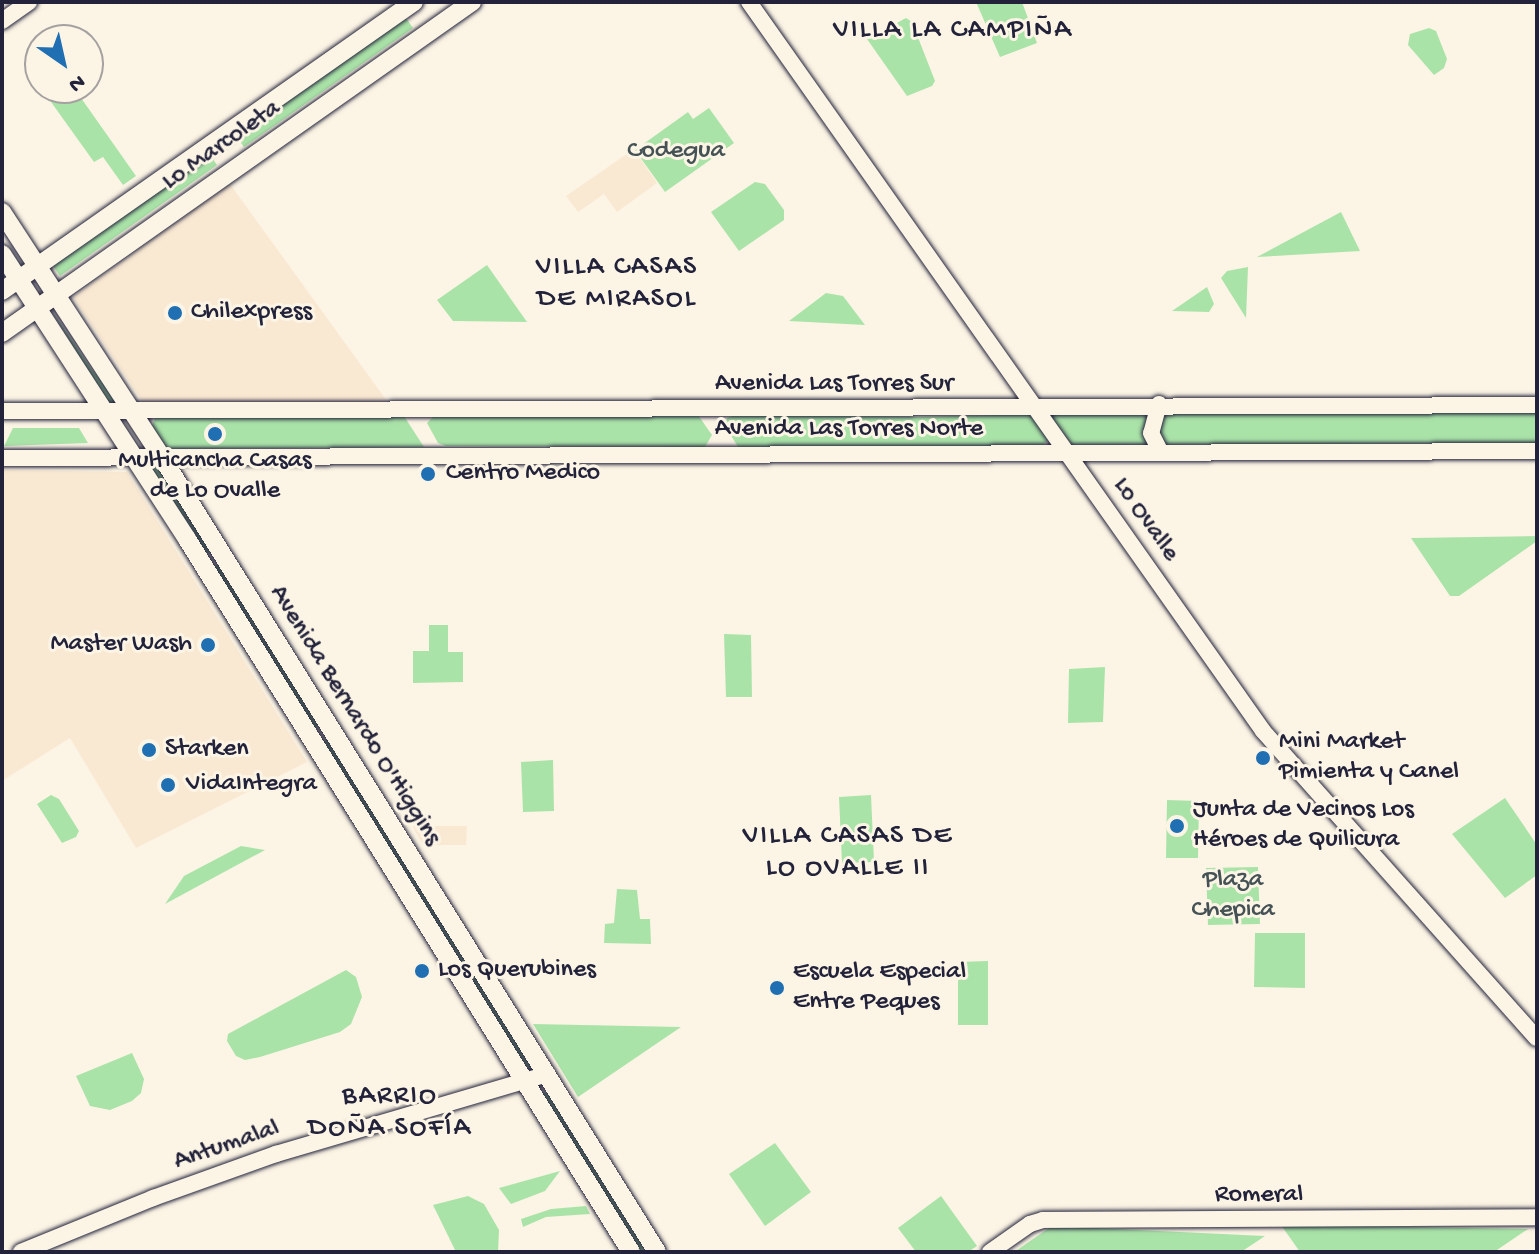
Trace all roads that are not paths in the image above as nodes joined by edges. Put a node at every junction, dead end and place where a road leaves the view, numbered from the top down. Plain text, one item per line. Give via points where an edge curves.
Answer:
1 (29, 2) edge
2 (414, 2) edge
3 (472, 2) edge
4 (749, 2) edge
5 (2, 21) edge
6 (2, 212) edge
7 (2, 254) edge
8 (36, 267) junction
9 (18, 279) junction
10 (2, 291) edge
11 (55, 295) junction
12 (37, 308) junction
13 (2, 333) edge
14 (1159, 404) junction
15 (1537, 405) edge
16 (1036, 407) junction
17 (2, 411) edge
18 (106, 412) junction
19 (132, 412) junction
20 (1537, 451) edge
21 (1069, 453) junction
22 (1161, 453) junction
23 (161, 456) junction
24 (134, 457) junction
25 (2, 458) edge
26 (259, 614) junction
27 (241, 626) junction
28 (327, 722) junction
29 (308, 734) junction
30 (1537, 1038) edge
31 (547, 1074) junction
32 (527, 1082) junction
33 (1537, 1217) edge
34 (21, 1252) edge
35 (631, 1252) edge
36 (657, 1252) edge
37 (990, 1252) edge

1 - 5 street
2 - 8 main road, Lo Marcoleta
3 - 11 main road, Lo Marcoleta
4 - 16 street, Lo Ovalle
6 - 8 main road, Avenida Bernardo O'Higgins
7 - 9 main road, Avenida Bernardo O'Higgins
8 - 9 main road, Lo Marcoleta
8 - 11 main road, Avenida Bernardo O'Higgins
9 - 10 main road, Lo Marcoleta
9 - 12 main road, Avenida Bernardo O'Higgins
11 - 12 main road, Lo Marcoleta
11 - 19 main road, Avenida Bernardo O'Higgins
12 - 13 main road, Lo Marcoleta
12 - 18 main road, Avenida Bernardo O'Higgins
14 - 15 street, Avenida Las Torres Sur
14 - 16 street, Avenida Las Torres Sur
14 - 22 street via 1151,433
16 - 19 street, Avenida Las Torres Sur
16 - 21 street, Lo Ovalle
17 - 18 street, Avenida Las Torres Sur
18 - 19 street, Avenida Las Torres Sur
18 - 24 main road, Avenida Bernardo O'Higgins
19 - 23 main road, Avenida Bernardo O'Higgins
20 - 22 street, Avenida Las Torres Norte
21 - 22 street, Avenida Las Torres Norte
21 - 23 street, Avenida Las Torres Norte
21 - 30 street, Lo Ovalle via 1263,731
23 - 24 street, Avenida Las Torres Norte
23 - 26 main road, Avenida Bernardo O'Higgins
24 - 25 street, Avenida Las Torres Norte
24 - 27 main road, Avenida Bernardo O'Higgins
26 - 27 main road
26 - 28 main road, Avenida Bernardo O'Higgins
27 - 29 main road, Avenida Bernardo O'Higgins
28 - 29 main road
28 - 31 main road, Avenida Bernardo O'Higgins
29 - 32 main road, Avenida Bernardo O'Higgins
31 - 32 street, Antumalal
31 - 36 main road, Avenida Bernardo O'Higgins
32 - 34 street, Antumalal via 276,1154
32 - 35 main road, Avenida Bernardo O'Higgins
33 - 37 street, Romeral via 1043,1220

